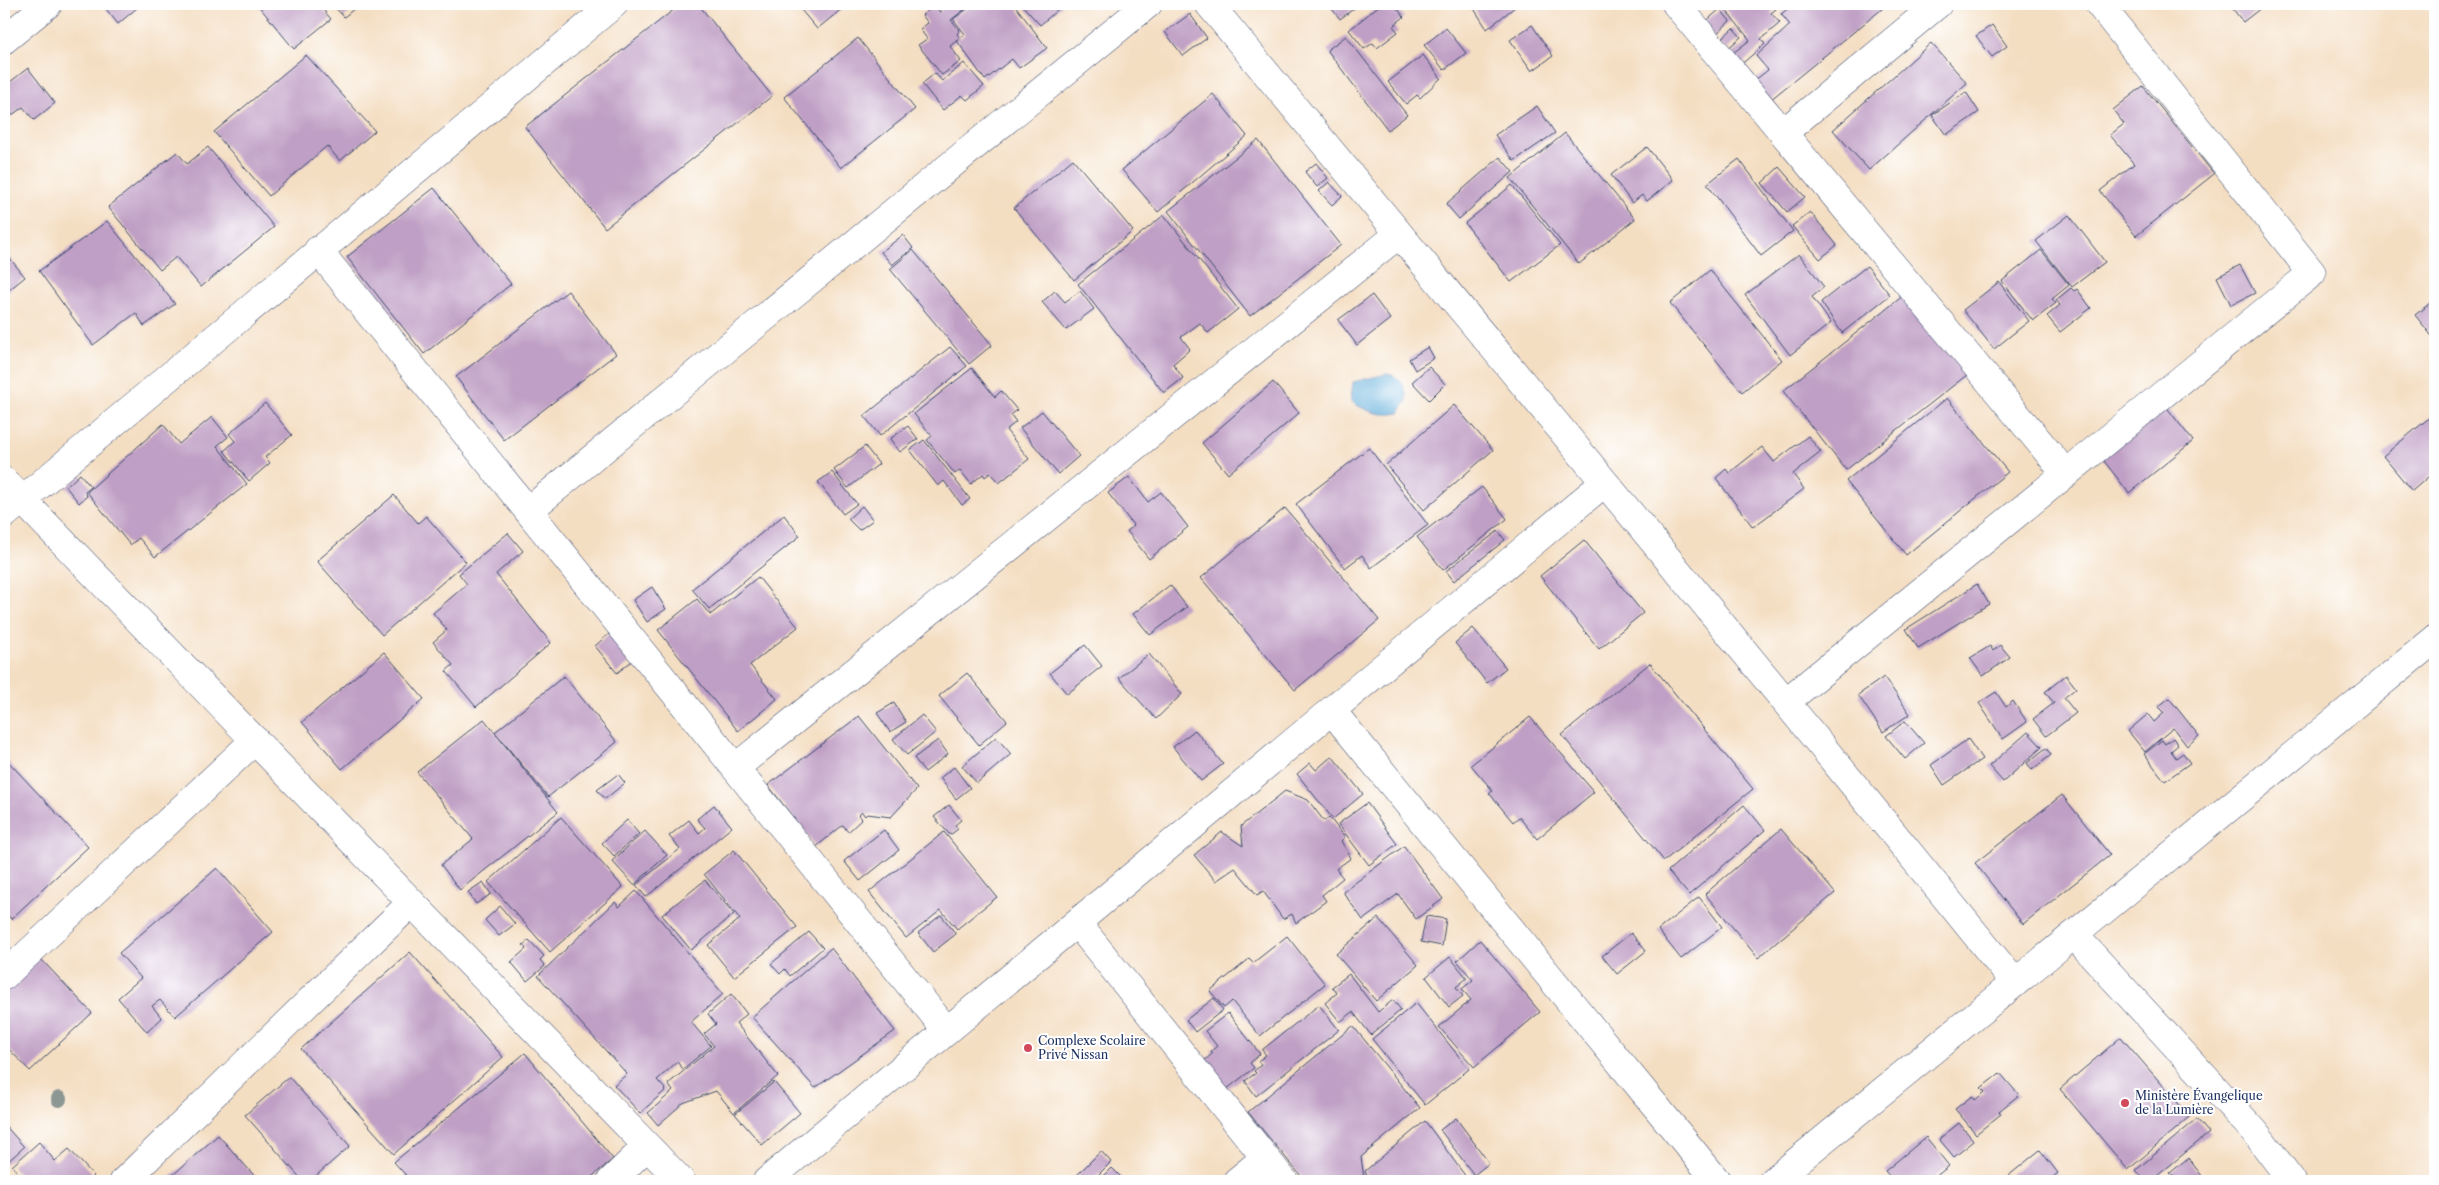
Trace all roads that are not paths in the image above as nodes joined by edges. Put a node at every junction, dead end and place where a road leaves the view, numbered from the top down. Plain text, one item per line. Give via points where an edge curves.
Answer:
1 (48, 4) edge
2 (614, 4) edge
3 (1148, 4) edge
4 (1209, 4) edge
5 (1676, 4) edge
6 (1938, 4) edge
7 (2099, 4) edge
8 (4, 40) edge
9 (1784, 132) junction
10 (1399, 234) junction
11 (318, 250) junction
12 (2066, 474) junction
13 (1604, 484) junction
14 (10, 498) edge
15 (528, 511) junction
16 (2435, 639) edge
17 (1787, 701) junction
18 (1332, 711) junction
19 (255, 740) junction
20 (736, 768) junction
21 (412, 903) junction
22 (1077, 923) junction
23 (2074, 935) junction
24 (4, 976) edge
25 (2015, 983) junction
26 (947, 1031) junction
27 (648, 1146) junction
28 (1265, 1158) junction
29 (124, 1181) edge
30 (611, 1181) edge
31 (681, 1181) edge
32 (766, 1181) edge
33 (1237, 1181) edge
34 (1284, 1181) edge
35 (1717, 1181) edge
36 (1774, 1181) edge
37 (2292, 1181) edge

1 - 8 street
2 - 11 street
3 - 15 street
4 - 10 street
5 - 9 street
6 - 9 street
7 - 12 street via 2312,273
9 - 12 street
10 - 13 street
10 - 20 street
11 - 14 street
11 - 15 street
12 - 17 street
13 - 17 street
13 - 18 street
14 - 19 street
15 - 20 street
16 - 23 street
17 - 25 street
18 - 22 street
18 - 35 street
19 - 21 street
19 - 24 street
20 - 26 street
21 - 27 street
21 - 29 street
22 - 26 street
22 - 28 street
23 - 25 street
23 - 37 street via 2255,1132
25 - 36 street
26 - 32 street
27 - 30 street
27 - 31 street
28 - 33 street
28 - 34 street

